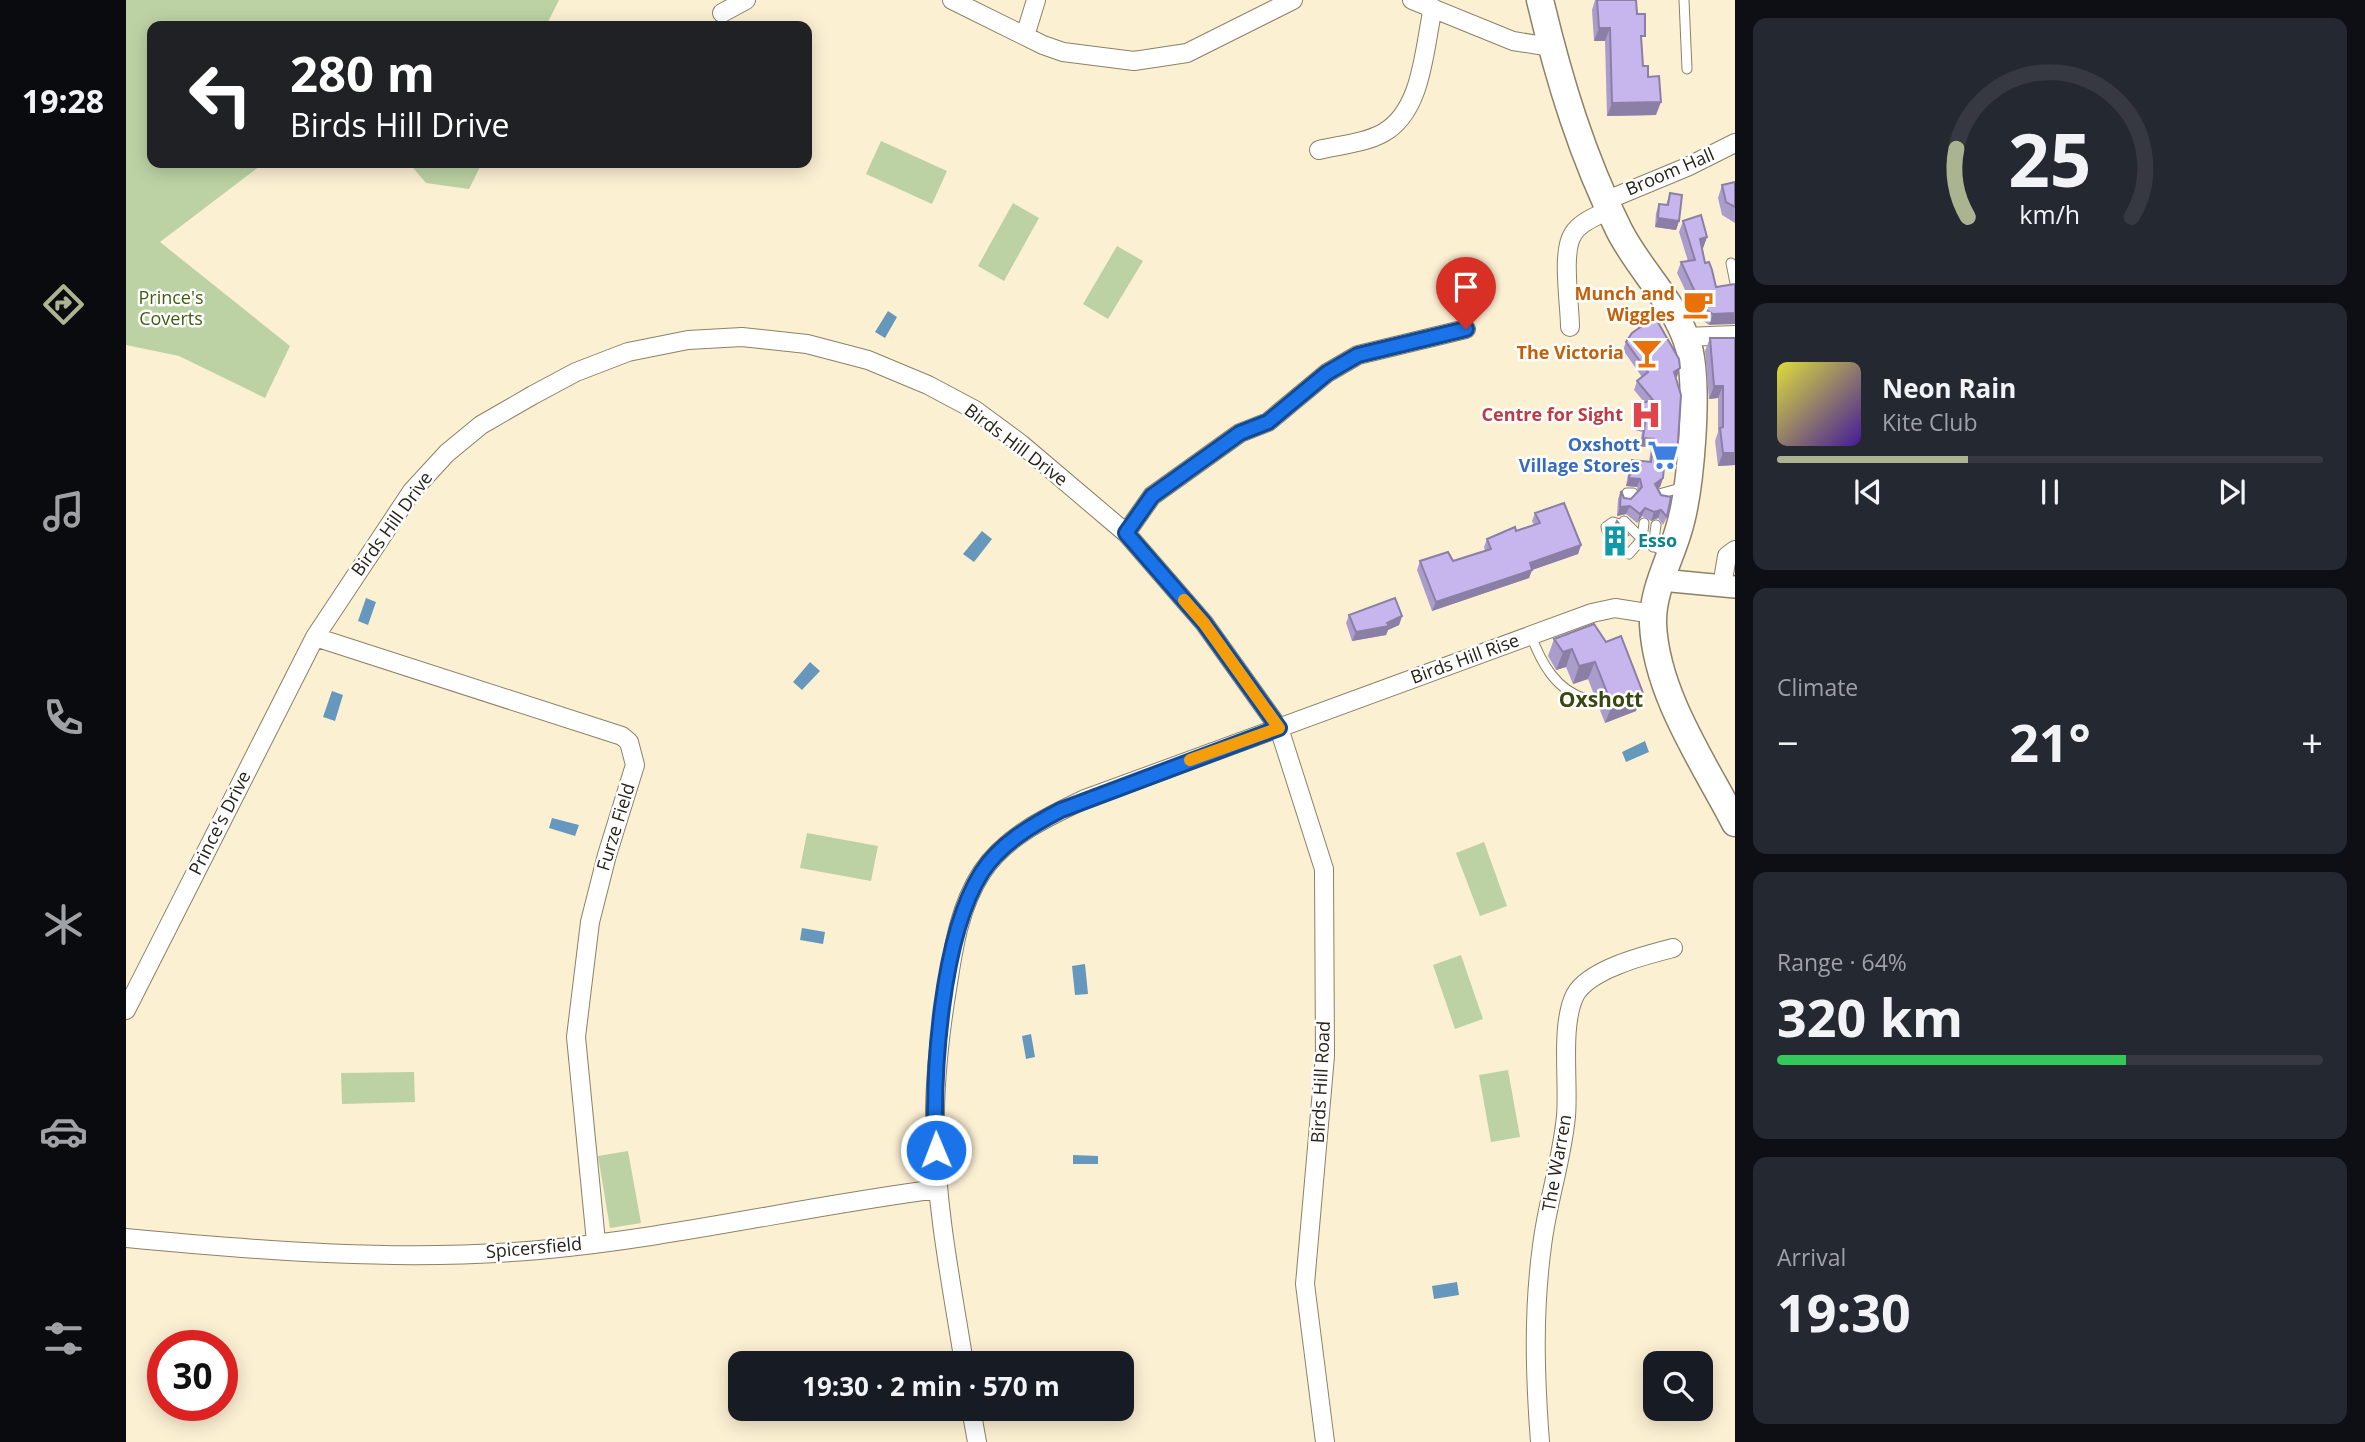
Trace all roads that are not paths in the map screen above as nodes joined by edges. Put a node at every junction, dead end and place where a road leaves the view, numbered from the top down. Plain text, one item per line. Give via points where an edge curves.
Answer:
1 (746, 0) edge
2 (952, 0) edge
3 (1036, 0) edge
4 (1293, 0) edge
5 (1412, 0) edge
6 (1540, 0) edge
7 (1684, 0) edge
8 (1433, 8) junction
9 (722, 13) dead end
10 (1025, 36) junction
11 (1551, 47) junction
12 (1687, 69) dead end
13 (1735, 143) edge
14 (1320, 150) dead end
15 (1607, 205) junction
16 (1731, 263) dead end
17 (1735, 283) edge
18 (1570, 327) dead end
19 (1466, 329) dead end
20 (1735, 335) edge
21 (1685, 337) junction
22 (1644, 523) dead end
23 (1656, 525) dead end
24 (1608, 531) edge
25 (1126, 533) junction
26 (1642, 539) junction
27 (1623, 550) dead end
28 (1735, 550) edge
29 (1662, 561) junction
30 (1728, 587) edge
31 (1653, 614) junction
32 (1531, 635) junction
33 (316, 637) junction
34 (1586, 699) dead end
35 (1279, 728) junction
36 (1735, 823) edge
37 (1673, 948) dead end
38 (126, 1010) edge
39 (938, 1189) junction
40 (126, 1238) edge
41 (596, 1242) junction
42 (962, 1351) edge
43 (973, 1421) edge
44 (977, 1442) edge
45 (1325, 1442) edge
46 (1540, 1442) edge

1 - 9 street
2 - 10 street
3 - 10 street
4 - 10 street via 1186,53 1156,59 1112,60 1063,52
5 - 8 street
6 - 11 main road
7 - 12 lane
8 - 11 street via 1513,40
8 - 14 street via 1416,89 1396,121 1372,138
11 - 15 main road via 1572,121
13 - 15 street, Broom Hall
15 - 18 street, Broom Hall via 1574,232 1567,246
15 - 21 main road
16 - 17 lane
19 - 25 street via 1358,355 1327,373 1268,422 1240,433 1152,496
20 - 21 street
21 - 29 main road via 1692,395 1667,494 1681,520
22 - 26 lane
23 - 29 lane
24 - 26 lane via 1605,527 1613,522 1625,524
25 - 33 street, Birds Hill Drive via 1021,444 928,385 868,360 807,344 742,337 688,340 628,352 576,372 473,432 412,491
25 - 35 street, Birds Hill Drive via 1204,623
26 - 27 lane via 1629,554
26 - 29 lane
28 - 30 street via 1727,556
29 - 30 street
29 - 31 main road
31 - 32 street, Birds Hill Rise via 1604,609
31 - 36 main road via 1654,635 1672,700
32 - 34 lane via 1550,676
32 - 35 street, Birds Hill Rise
33 - 38 street, Prince's Drive
33 - 41 street, Furze Field via 629,742 635,765 590,922 576,1037
35 - 39 street, Birds Hill Rise via 1061,810 1002,849 983,871 966,901 957,932 941,1022 935,1130
35 - 45 street, Birds Hill Road via 1324,869 1325,1056 1305,1284
37 - 46 street, The Warren via 1586,982 1569,1011 1566,1119 1542,1243 1535,1307
39 - 41 street, Spicersfield
39 - 42 street, Birds Hill Rise
40 - 41 street, Spicersfield via 256,1250 417,1254 540,1250
43 - 44 street

